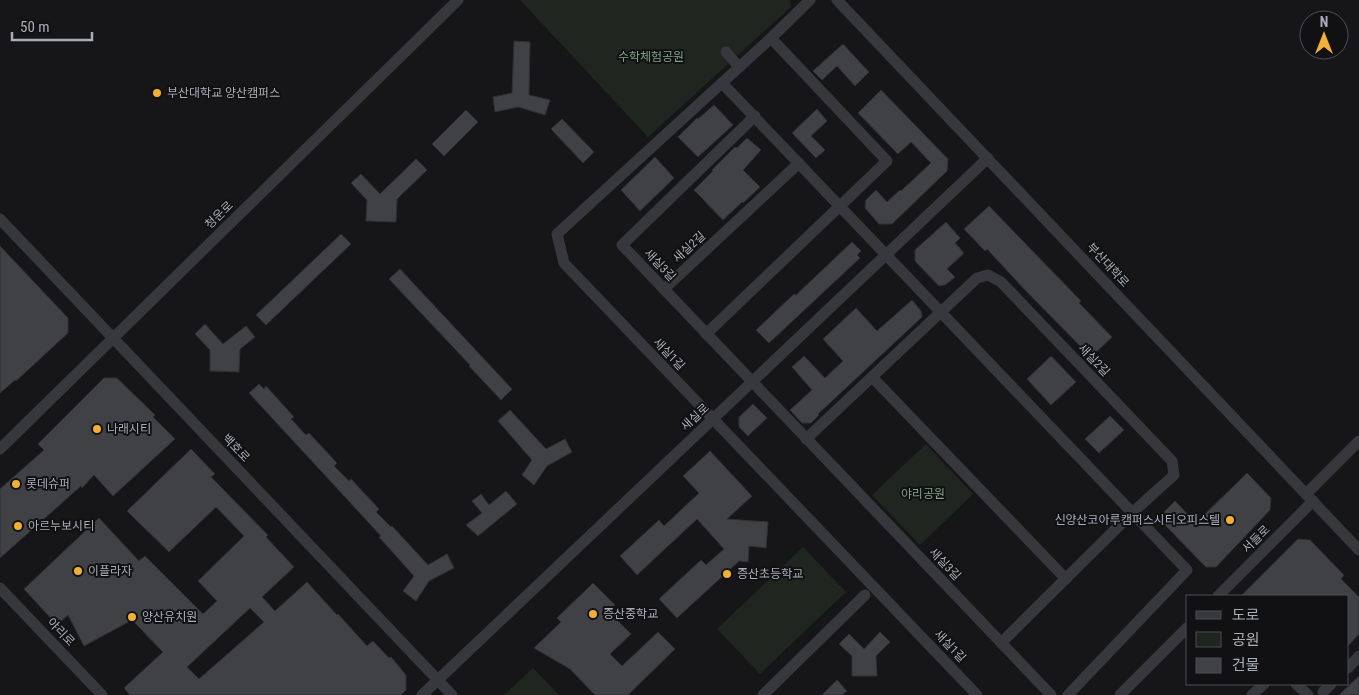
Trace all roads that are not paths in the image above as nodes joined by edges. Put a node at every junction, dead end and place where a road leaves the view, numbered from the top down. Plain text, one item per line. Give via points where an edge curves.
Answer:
1 (458, 0) edge
2 (810, 0) edge
3 (837, 0) edge
4 (771, 38) junction
5 (726, 52) dead end
6 (739, 67) junction
7 (722, 83) junction
8 (755, 116) junction
9 (988, 158) junction
10 (799, 163) junction
11 (840, 206) junction
12 (0, 219) edge
13 (886, 255) junction
14 (664, 289) junction
15 (941, 312) junction
16 (706, 334) junction
17 (113, 338) junction
18 (872, 377) junction
19 (752, 383) junction
20 (713, 419) junction
21 (806, 439) junction
22 (1359, 441) edge
23 (0, 449) edge
24 (1309, 498) junction
25 (1133, 512) junction
26 (1359, 550) edge
27 (1066, 579) junction
28 (0, 588) edge
29 (864, 595) dead end
30 (1219, 595) edge
31 (1186, 629) edge
32 (1002, 643) junction
33 (1359, 656) edge
34 (1349, 667) edge
35 (438, 680) junction
36 (1263, 685) edge
37 (1297, 685) edge
38 (1331, 685) edge
39 (1323, 692) dead end
40 (102, 695) edge
41 (422, 695) edge
42 (452, 695) edge
43 (763, 695) edge
44 (977, 695) edge
45 (1050, 695) edge
46 (1068, 695) edge
47 (1120, 695) edge
48 (1252, 695) edge
49 (1308, 695) edge

1 - 17 street, 청운로
2 - 4 street, 새실1길
3 - 9 street, 부산대학로
4 - 6 street, 새실1길
4 - 11 street via 887,161
5 - 6 street
6 - 7 street, 새실1길
7 - 8 street
7 - 20 street, 새실1길 via 557,234 564,263
8 - 10 street
8 - 14 street, 새실3길 via 622,245
9 - 13 street, 새실로
9 - 24 street, 부산대학로
10 - 11 street
10 - 14 street, 새실2길
11 - 13 street
11 - 16 street
12 - 17 street, 백호로
13 - 15 street
13 - 19 street, 새실로
14 - 16 street, 새실3길
15 - 18 street, 새실2길
15 - 25 street
15 - 25 street, 새실2길 via 978,278 988,275 1001,282 1172,461 1174,475
16 - 19 street, 새실3길
17 - 23 street, 청운로
17 - 35 street, 백호로
18 - 21 street
18 - 27 street
19 - 20 street, 새실로
19 - 21 street, 새실3길
20 - 35 street, 새실로
20 - 44 street, 새실1길
21 - 32 street, 새실3길
22 - 24 street, 서들로
24 - 26 street, 부산대학로
24 - 30 street, 서들로
25 - 27 street
25 - 46 street via 1187,570
27 - 32 street
28 - 40 street, 야리로
29 - 43 street
31 - 47 street
32 - 45 street, 새실3길
33 - 34 street
35 - 41 street, 새실로
35 - 42 street, 백호로
36 - 48 street
37 - 49 street
38 - 39 street

